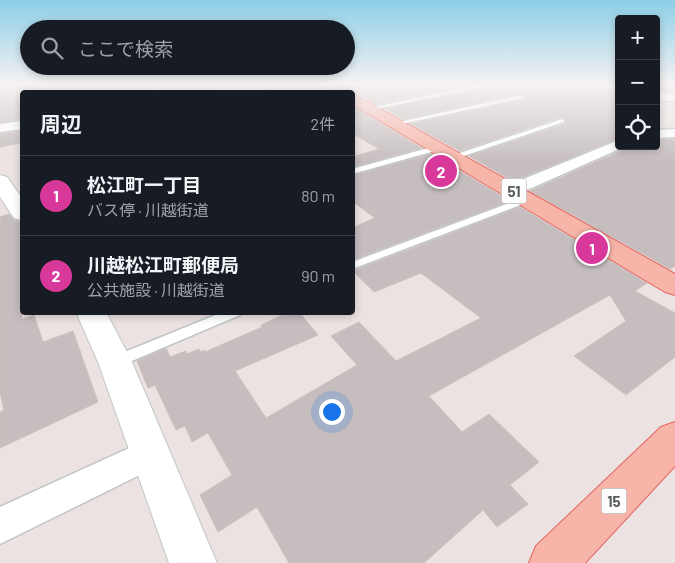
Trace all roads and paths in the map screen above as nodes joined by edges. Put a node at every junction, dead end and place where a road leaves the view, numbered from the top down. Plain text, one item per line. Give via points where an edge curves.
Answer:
1 (375, 110) edge
2 (458, 110) edge
3 (562, 121) dead end
4 (397, 123) junction
5 (20, 125) edge
6 (0, 128) edge
7 (675, 133) edge
8 (660, 134) edge
9 (615, 146) edge
10 (447, 152) junction
11 (355, 171) edge
12 (0, 180) edge
13 (520, 194) junction
14 (20, 210) edge
15 (355, 265) edge
16 (675, 286) edge
17 (92, 315) edge
18 (229, 315) edge
19 (115, 362) junction
20 (675, 439) edge
21 (151, 453) junction
22 (0, 526) edge
23 (193, 563) edge
24 (553, 563) edge

1 - 4 main road, 51
2 - 4 lane
3 - 10 lane
4 - 10 main road, 51
5 - 6 street
7 - 8 street
9 - 13 street
10 - 11 lane
10 - 13 main road, 51
12 - 14 street
13 - 15 lane
13 - 16 main road, 51
17 - 19 street
18 - 19 lane
19 - 21 street
20 - 24 main road, 15
21 - 22 street
21 - 23 street

